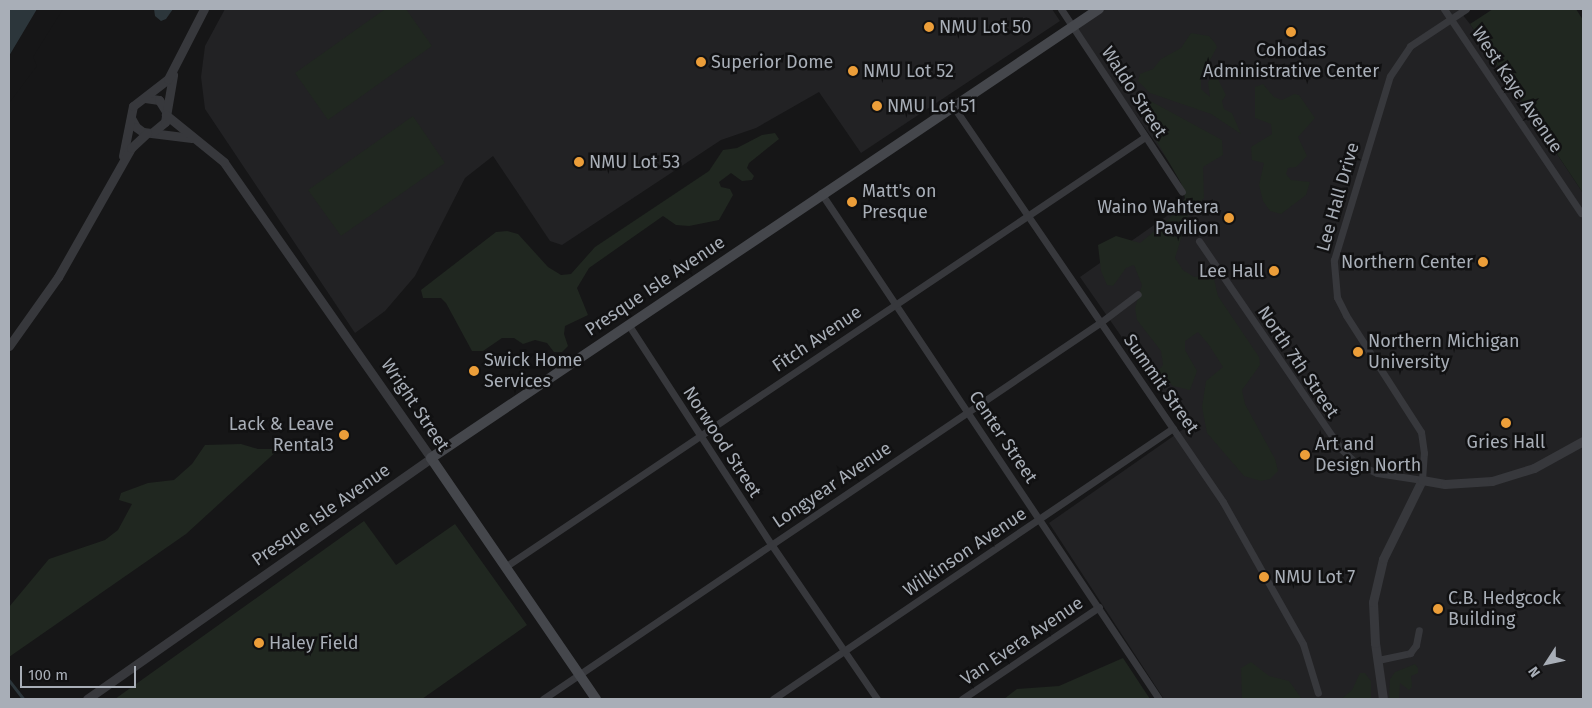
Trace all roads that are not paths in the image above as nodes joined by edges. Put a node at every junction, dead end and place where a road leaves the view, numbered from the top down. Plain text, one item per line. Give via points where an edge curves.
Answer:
1 (204, 9) edge
2 (1061, 9) edge
3 (1099, 9) edge
4 (1444, 9) edge
5 (1466, 9) edge
6 (1451, 19) junction
7 (1073, 27) junction
8 (174, 69) junction
9 (142, 98) junction
10 (953, 106) junction
11 (166, 113) junction
12 (131, 117) junction
13 (149, 133) junction
14 (1145, 137) junction
15 (195, 139) junction
16 (121, 165) junction
17 (1182, 192) dead end
18 (821, 193) junction
19 (1581, 213) dead end
20 (1027, 215) junction
21 (1199, 241) dead end
22 (1138, 294) dead end
23 (896, 304) junction
24 (1101, 322) junction
25 (628, 324) junction
26 (9, 346) edge
27 (968, 412) junction
28 (1173, 428) junction
29 (701, 435) junction
30 (1583, 441) edge
31 (431, 458) junction
32 (1422, 480) junction
33 (1040, 519) junction
34 (770, 544) junction
35 (505, 567) junction
36 (1099, 607) junction
37 (1419, 630) dead end
38 (844, 652) junction
39 (1378, 660) junction
40 (578, 674) junction
41 (1318, 693) dead end
42 (87, 699) edge
43 (543, 699) edge
44 (596, 699) edge
45 (774, 699) edge
46 (876, 699) edge
47 (962, 699) edge
48 (1159, 699) edge
49 (1383, 699) edge

1 - 8 street
2 - 7 street, Waldo Street
3 - 7 main road, Presque Isle Avenue
4 - 6 street, West Kaye Avenue
5 - 6 street, Lee Hall Drive
6 - 19 street, West Kaye Avenue
6 - 32 street, Lee Hall Drive via 1410,46 1390,76 1334,260 1337,297 1346,315 1421,432 1424,453
7 - 10 main road, Presque Isle Avenue
7 - 14 street, Waldo Street
8 - 9 street via 158,89
8 - 11 street
9 - 11 street, Wright Street via 156,99
9 - 12 street via 133,106
10 - 18 main road, Presque Isle Avenue
10 - 20 street, Summit Street
11 - 13 street via 162,126
11 - 15 street, Wright Street
12 - 13 street via 136,127
12 - 16 street
13 - 15 street, Wright Street
13 - 16 street via 135,143
14 - 17 street, Waldo Street
14 - 20 street, Fitch Avenue
15 - 31 street, Wright Street via 224,162
16 - 26 street via 58,277
18 - 23 street, Center Street
18 - 25 main road, Presque Isle Avenue
20 - 23 street, Fitch Avenue
20 - 24 street, Summit Street
21 - 32 street, North 7th Street via 1340,448 1357,464 1378,473
22 - 24 street, Longyear Avenue
23 - 27 street, Center Street
23 - 29 street, Fitch Avenue
24 - 27 street, Longyear Avenue
24 - 28 street, Summit Street
25 - 29 street, Norwood Street
25 - 31 main road, Presque Isle Avenue
27 - 33 street, Center Street
27 - 34 street, Longyear Avenue
28 - 33 street, Wilkinson Avenue
28 - 41 street, Summit Street via 1223,502 1268,579 1303,644
29 - 34 street, Norwood Street
29 - 35 street, Fitch Avenue
30 - 32 street via 1534,468 1492,482 1445,484
31 - 35 main road, Wright Street
31 - 42 street, Presque Isle Avenue
32 - 39 street via 1383,559 1373,602
33 - 36 street, Center Street
33 - 38 street, Wilkinson Avenue
34 - 38 street, Norwood Street
34 - 40 street, Longyear Avenue
35 - 40 main road, Wright Street
36 - 47 street, Van Evera Avenue
36 - 48 street, Center Street
37 - 39 street via 1416,646 1410,652
38 - 45 street, Wilkinson Avenue
38 - 46 street, Norwood Street
39 - 49 street
40 - 43 street, Longyear Avenue
40 - 44 main road, Wright Street

